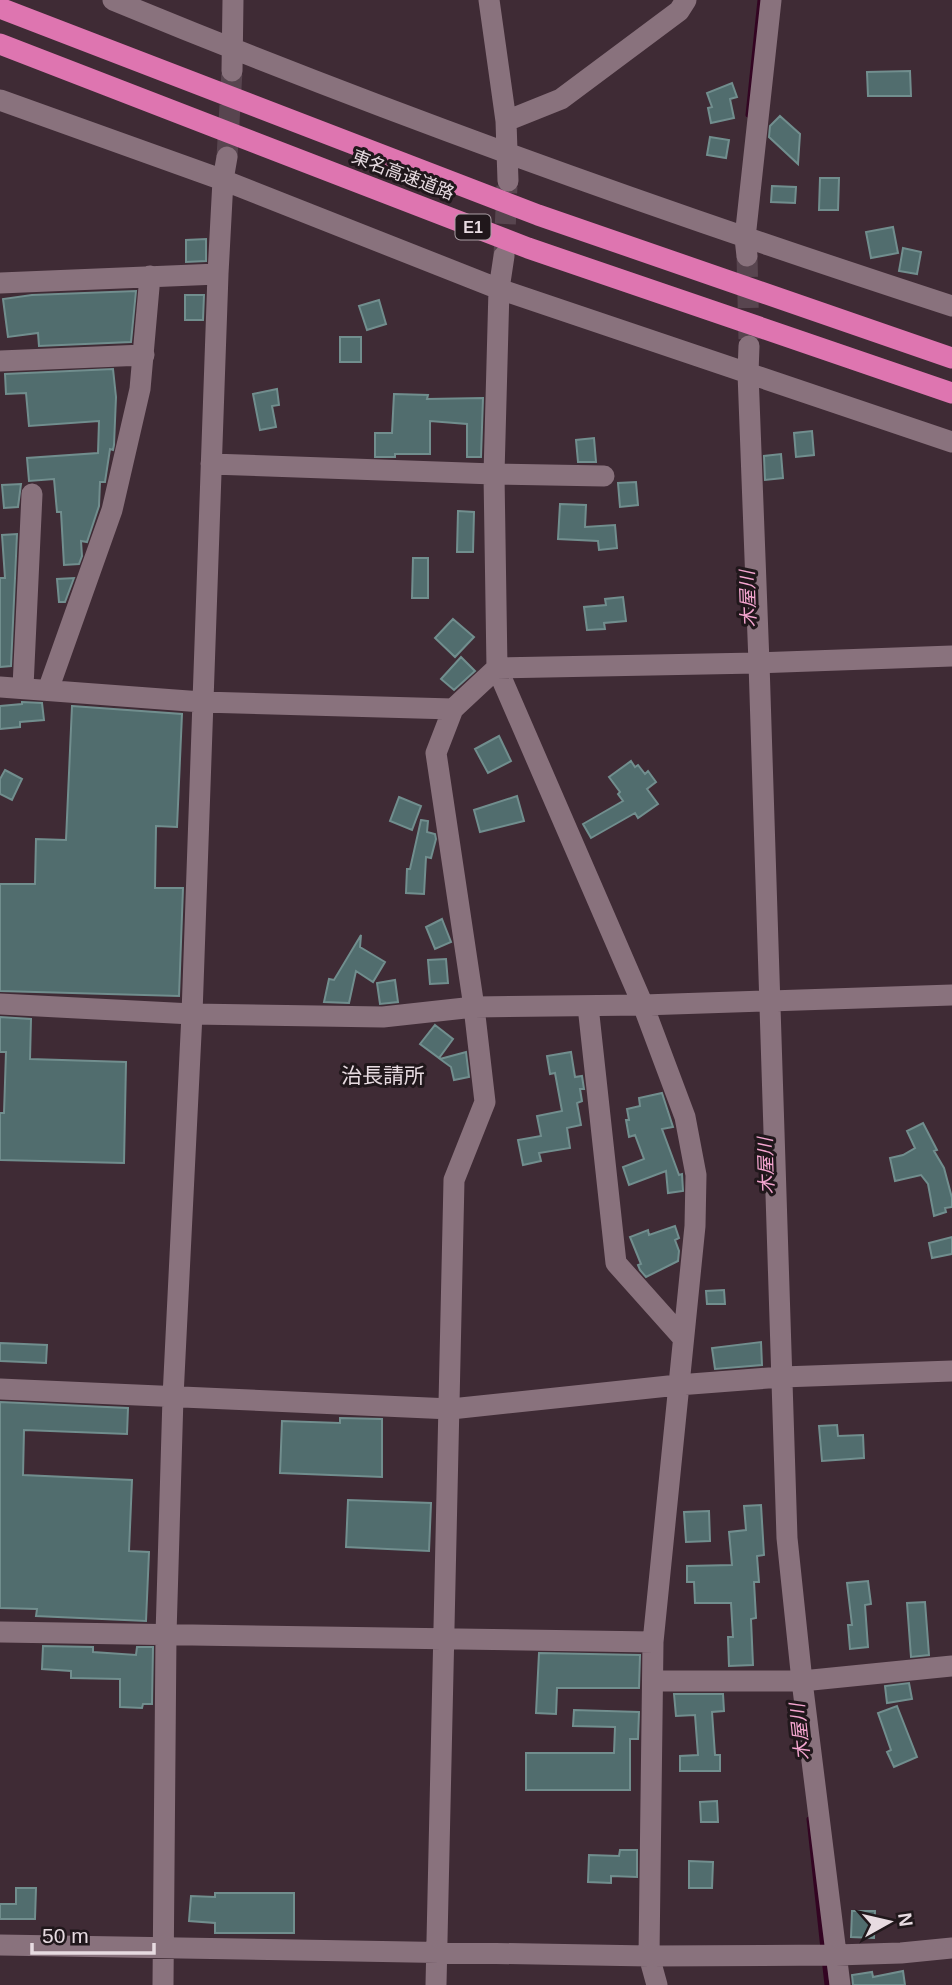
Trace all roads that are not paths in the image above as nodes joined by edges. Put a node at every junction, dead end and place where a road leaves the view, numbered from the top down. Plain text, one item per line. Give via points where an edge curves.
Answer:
1 (113, 0) edge
2 (233, 0) edge
3 (489, 0) edge
4 (686, 0) edge
5 (771, 0) edge
6 (0, 8) edge
7 (0, 44) edge
8 (232, 50) junction
9 (232, 72) tunnel mouth
10 (0, 100) edge
11 (506, 121) junction
12 (508, 154) junction
13 (227, 157) tunnel mouth
14 (223, 180) junction
15 (508, 181) tunnel mouth
16 (741, 241) junction
17 (504, 256) tunnel mouth
18 (218, 274) junction
19 (150, 276) junction
20 (0, 283) edge
21 (499, 289) junction
22 (952, 306) edge
23 (749, 346) tunnel mouth
24 (144, 355) junction
25 (952, 358) edge
26 (0, 361) edge
27 (741, 371) junction
28 (952, 393) edge
29 (952, 442) edge
30 (211, 464) junction
31 (494, 474) junction
32 (604, 476) dead end
33 (32, 494) dead end
34 (952, 656) edge
35 (754, 663) junction
36 (497, 668) junction
37 (0, 687) edge
38 (23, 687) junction
39 (48, 690) junction
40 (202, 702) junction
41 (453, 709) junction
42 (952, 995) edge
43 (765, 1002) junction
44 (0, 1004) edge
45 (643, 1005) junction
46 (588, 1006) junction
47 (474, 1007) junction
48 (192, 1014) junction
49 (683, 1338) junction
50 (952, 1371) edge
51 (776, 1377) junction
52 (678, 1385) junction
53 (0, 1389) edge
54 (173, 1397) junction
55 (451, 1409) junction
56 (0, 1632) edge
57 (166, 1635) junction
58 (443, 1637) junction
59 (653, 1642) junction
60 (952, 1666) edge
61 (653, 1681) junction
62 (796, 1681) junction
63 (0, 1945) edge
64 (163, 1947) junction
65 (952, 1948) edge
66 (436, 1951) junction
67 (827, 1955) junction
68 (649, 1956) junction
69 (163, 1985) edge
70 (436, 1985) edge
71 (657, 1985) edge
72 (840, 1985) edge

1 - 8 street
2 - 8 street
3 - 11 street
4 - 11 street via 679,11 561,99
5 - 16 street
6 - 25 highway, 東名高速道路 / E1 via 538,215
7 - 28 highway, 東名高速道路 / E1 via 528,248
8 - 9 street
8 - 12 street
10 - 14 street
11 - 12 street
12 - 15 street
12 - 16 street
13 - 14 street
14 - 18 street
14 - 21 street
16 - 22 street
17 - 21 street
18 - 19 street
18 - 30 street
19 - 20 street
19 - 24 street
21 - 27 street
21 - 31 street
23 - 27 street
24 - 26 street
24 - 39 street via 112,510
27 - 29 street
27 - 35 street
30 - 31 street
30 - 40 street
31 - 32 street
31 - 36 street
33 - 38 street
34 - 35 street
35 - 36 street
35 - 43 street
36 - 41 street
36 - 45 street
37 - 38 street
38 - 39 street
39 - 40 street
40 - 41 street
40 - 48 street
41 - 47 street via 436,753
42 - 43 street
43 - 45 street
43 - 51 street
44 - 48 street
45 - 46 street
45 - 49 street via 685,1117 696,1175
46 - 47 street
46 - 49 street via 616,1263
47 - 48 street via 383,1017
47 - 55 street via 485,1102 454,1180
48 - 54 street
49 - 52 street
50 - 51 street
51 - 52 street
51 - 62 street
52 - 55 street
52 - 59 street
53 - 54 street
54 - 55 street
54 - 57 street
55 - 58 street
56 - 57 street
57 - 58 street
57 - 64 street
58 - 59 street
58 - 66 street
59 - 61 street
60 - 62 street
61 - 62 street
61 - 68 street
62 - 67 street
63 - 64 street
64 - 66 street
64 - 69 street
65 - 67 street
66 - 68 street
66 - 70 street
67 - 68 street
67 - 72 street
68 - 71 street

